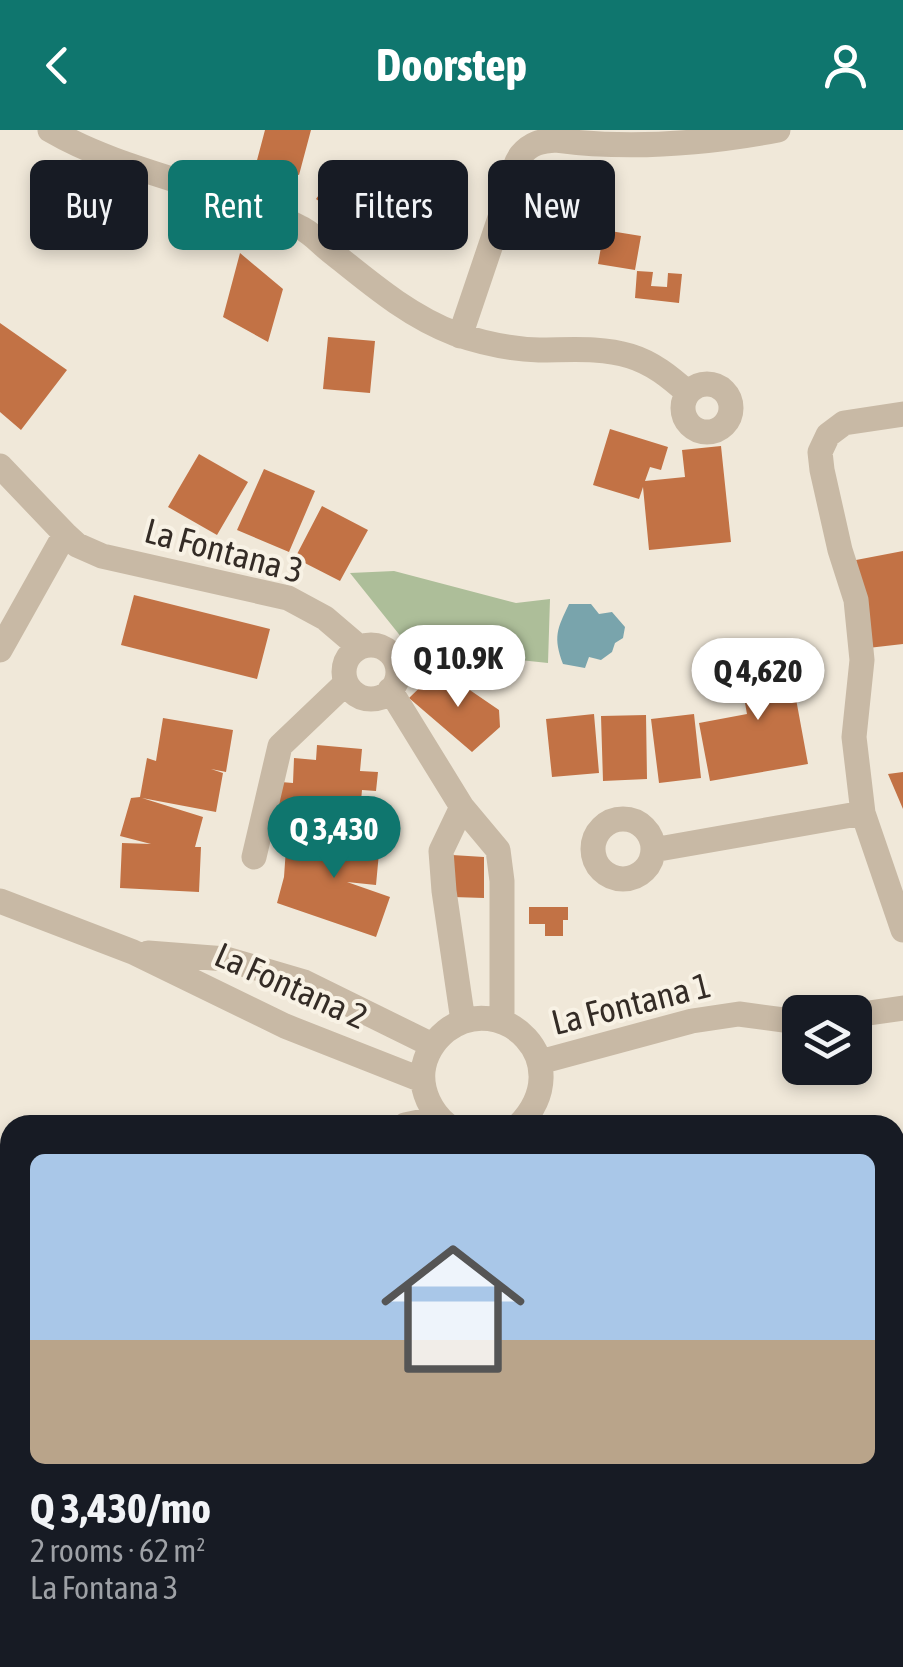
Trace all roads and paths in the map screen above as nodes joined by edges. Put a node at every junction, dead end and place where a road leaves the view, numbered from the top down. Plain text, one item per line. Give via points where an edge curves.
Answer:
1 (50, 130) edge
2 (778, 130) edge
3 (460, 336) junction
4 (688, 392) dead end
5 (903, 414) edge
6 (0, 466) edge
7 (65, 534) junction
8 (360, 648) junction
9 (0, 650) edge
10 (346, 683) junction
11 (390, 690) junction
12 (462, 807) junction
13 (863, 813) junction
14 (653, 850) dead end
15 (254, 857) dead end
16 (0, 901) edge
17 (903, 930) edge
18 (134, 952) junction
19 (903, 1008) edge
20 (872, 1013) edge
21 (463, 1022) junction
22 (502, 1022) junction
23 (782, 1024) edge
24 (432, 1045) junction
25 (541, 1070) junction
26 (422, 1080) junction
27 (438, 1115) edge
28 (529, 1115) edge

1 - 3 street via 87,150 279,216 399,305
2 - 3 street via 632,147 533,144 517,162
3 - 4 street via 629,356
5 - 13 street via 844,423 820,452 856,600 862,660 854,737
6 - 7 street, La Fontana 3
7 - 8 street, La Fontana 3 via 102,556 288,598
7 - 9 street
8 - 10 street via 347,659
8 - 11 street via 376,646 390,654 397,676
10 - 11 street via 372,699
10 - 15 street via 280,746
11 - 12 street
12 - 21 street via 441,850
12 - 22 street via 498,850
13 - 14 street
13 - 17 street
16 - 18 street, La Fontana 2
18 - 24 street, La Fontana 2 via 226,959 304,982
18 - 26 street, La Fontana 2 via 285,1026
19 - 20 street
21 - 22 street
21 - 24 street
22 - 25 street via 530,1042
23 - 25 street, La Fontana 1
24 - 26 street
25 - 28 street
26 - 27 street

